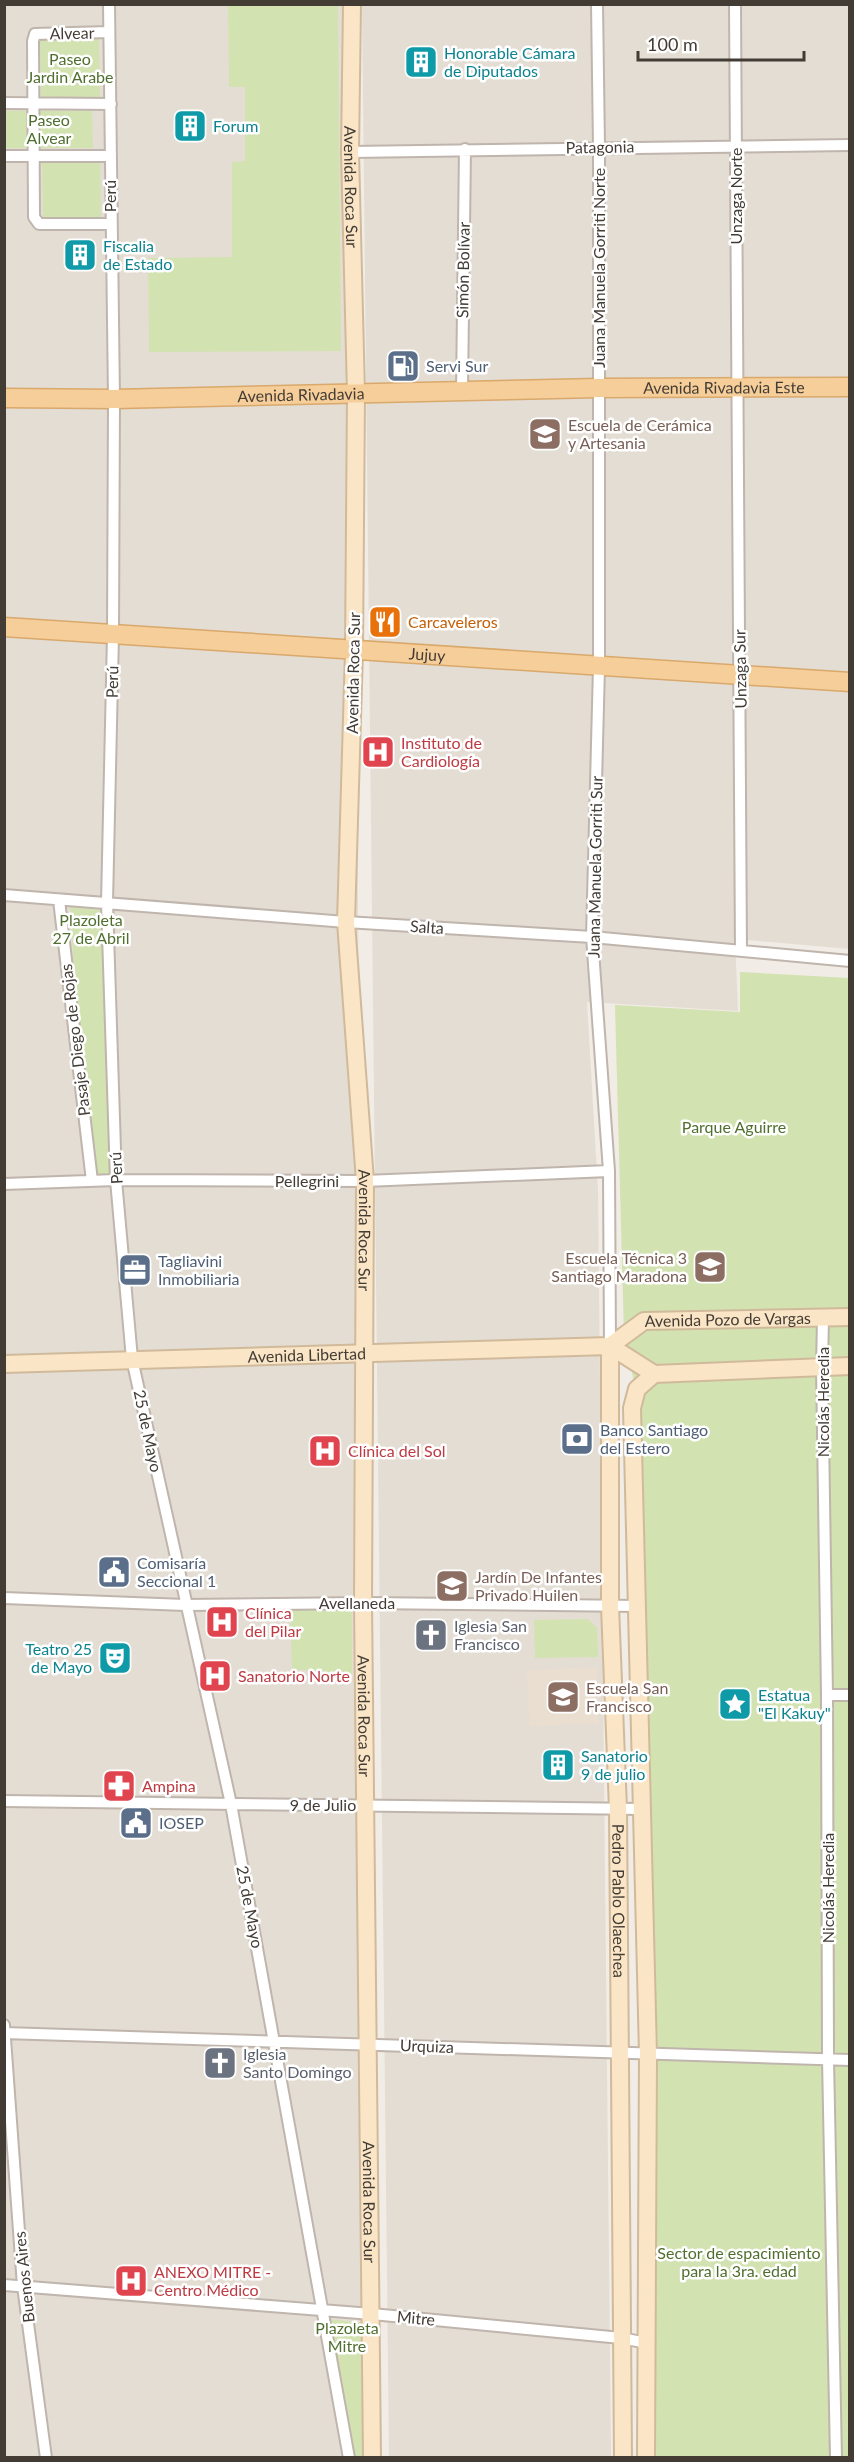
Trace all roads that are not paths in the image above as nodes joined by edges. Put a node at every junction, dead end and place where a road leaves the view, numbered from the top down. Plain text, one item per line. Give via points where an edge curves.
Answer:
1 (109, 4) edge
2 (352, 4) edge
3 (597, 4) edge
4 (735, 4) edge
5 (109, 32) junction
6 (4, 104) edge
7 (34, 104) junction
8 (111, 104) junction
9 (849, 145) edge
10 (735, 146) junction
11 (599, 147) junction
12 (465, 149) junction
13 (350, 152) junction
14 (4, 156) edge
15 (34, 156) junction
16 (110, 156) junction
17 (110, 224) junction
18 (737, 387) junction
19 (849, 387) edge
20 (598, 388) junction
21 (462, 392) junction
22 (356, 394) junction
23 (4, 398) edge
24 (114, 399) junction
25 (4, 627) edge
26 (113, 635) junction
27 (354, 651) junction
28 (599, 667) junction
29 (740, 675) junction
30 (849, 682) edge
31 (4, 895) edge
32 (59, 900) junction
33 (107, 903) junction
34 (346, 922) junction
35 (592, 937) junction
36 (741, 951) junction
37 (849, 961) edge
38 (609, 1171) junction
39 (116, 1180) junction
40 (92, 1181) junction
41 (365, 1182) junction
42 (4, 1184) edge
43 (849, 1317) edge
44 (823, 1318) junction
45 (610, 1346) junction
46 (365, 1354) junction
47 (132, 1359) junction
48 (4, 1364) edge
49 (849, 1366) edge
50 (822, 1367) junction
51 (654, 1374) junction
52 (4, 1598) edge
53 (363, 1603) junction
54 (185, 1605) junction
55 (610, 1606) junction
56 (638, 1606) junction
57 (827, 1695) junction
58 (849, 1695) edge
59 (4, 1801) edge
60 (231, 1804) junction
61 (366, 1805) junction
62 (618, 1809) junction
63 (642, 1809) junction
64 (5, 2030) edge
65 (275, 2041) junction
66 (368, 2044) junction
67 (618, 2053) junction
68 (648, 2054) junction
69 (828, 2059) junction
70 (849, 2060) edge
71 (4, 2285) edge
72 (23, 2286) junction
73 (321, 2310) junction
74 (372, 2314) junction
75 (621, 2338) junction
76 (647, 2343) junction
77 (46, 2457) edge
78 (349, 2457) edge
79 (372, 2457) edge
80 (623, 2457) edge
81 (646, 2457) edge
82 (836, 2457) edge

1 - 5 street, Perú
2 - 13 street, Avenida Roca Sur
3 - 11 street, Juana Manuela Gorriti Norte
4 - 10 street, Unzaga Norte
5 - 7 street, Alvear via 35,34
5 - 8 street, Perú
6 - 7 street
7 - 8 street
7 - 15 street
8 - 16 street, Perú
9 - 10 street, Patagonia
10 - 11 street, Patagonia
10 - 18 street, Unzaga Norte
11 - 12 street, Patagonia
11 - 20 street, Juana Manuela Gorriti Norte
12 - 13 street, Patagonia
12 - 21 street, Simón Bolívar
13 - 22 street, Avenida Roca Sur
14 - 15 street
15 - 16 street
15 - 17 street via 35,221
16 - 17 street, Perú
17 - 24 street, Perú
18 - 19 main road, Avenida Rivadavia Este
18 - 20 main road, Avenida Rivadavia Este
18 - 29 street, Unzaga Sur
20 - 21 main road, Avenida Rivadavia
20 - 28 street, Juana Manuela Gorriti Sur
21 - 22 main road, Avenida Rivadavia
22 - 24 main road, Avenida Rivadavia
22 - 27 street, Avenida Roca Sur
23 - 24 main road, Avenida Rivadavia
24 - 26 street, Perú
25 - 26 main road, Jujuy
26 - 27 main road, Jujuy
26 - 33 street, Perú
27 - 28 main road, Jujuy
27 - 34 street, Avenida Roca Sur
28 - 29 main road, Jujuy
28 - 35 street, Juana Manuela Gorriti Sur
29 - 30 main road, Jujuy
29 - 36 street, Unzaga Sur
31 - 32 street, Salta
32 - 33 street, Salta
32 - 40 street, Pasaje Diego de Rojas
33 - 34 street, Salta
33 - 39 street, Perú
34 - 35 street, Salta
34 - 41 street, Avenida Roca Sur
35 - 36 street, Salta
35 - 38 street, Juana Manuela Gorriti Sur
36 - 37 street, Salta
38 - 41 street, Pellegrini
38 - 45 street, Juana Manuela Gorriti Sur
39 - 40 street, Pellegrini
39 - 41 street, Pellegrini
39 - 47 street, Perú
40 - 42 street, Pellegrini
41 - 46 street, Avenida Roca Sur
43 - 44 street, Avenida Pozo de Vargas
44 - 45 street, Avenida Pozo de Vargas via 644,1321
44 - 50 street, Nicolás Heredia
45 - 46 street, Avenida Libertad
45 - 51 street
45 - 55 street, Pedro Pablo Olaechea
46 - 47 street, Avenida Libertad
46 - 53 street, Avenida Roca Sur
47 - 48 street, Avenida Libertad
47 - 54 street, 25 de Mayo
49 - 50 street
50 - 51 street
50 - 57 street, Nicolás Heredia
51 - 56 street, Pedro Pablo Olaechea via 637,1389 632,1408
52 - 54 street, Avellaneda
53 - 54 street, Avellaneda
53 - 55 street, Avellaneda
53 - 61 street, Avenida Roca Sur
54 - 60 street, 25 de Mayo
55 - 56 street, Avellaneda
55 - 62 street, Pedro Pablo Olaechea
56 - 63 street, Pedro Pablo Olaechea
57 - 58 street
57 - 69 street, Nicolás Heredia
59 - 60 street, 9 de Julio
60 - 61 street, 9 de Julio
60 - 65 street, 25 de Mayo
61 - 62 street, 9 de Julio
61 - 66 street, Avenida Roca Sur
62 - 63 street, 9 de Julio
62 - 67 street, Pedro Pablo Olaechea
63 - 68 street, Pedro Pablo Olaechea
64 - 65 street, Urquiza
64 - 72 street, Buenos Aires
65 - 66 street, Urquiza
65 - 73 street, 25 de Mayo
66 - 67 street, Urquiza
66 - 74 street, Avenida Roca Sur
67 - 68 street, Urquiza
67 - 75 street, Pedro Pablo Olaechea
68 - 69 street, Urquiza
68 - 76 street, Pedro Pablo Olaechea
69 - 70 street, Urquiza
69 - 82 street, Nicolás Heredia
71 - 72 street, Mitre
72 - 73 street, Mitre
72 - 77 street, Buenos Aires
73 - 74 street, Mitre
73 - 78 street, 25 de Mayo
74 - 75 street, Mitre
74 - 79 street, Avenida Roca Sur
75 - 76 street, Mitre
75 - 80 street, Pedro Pablo Olaechea
76 - 81 street, Pedro Pablo Olaechea

